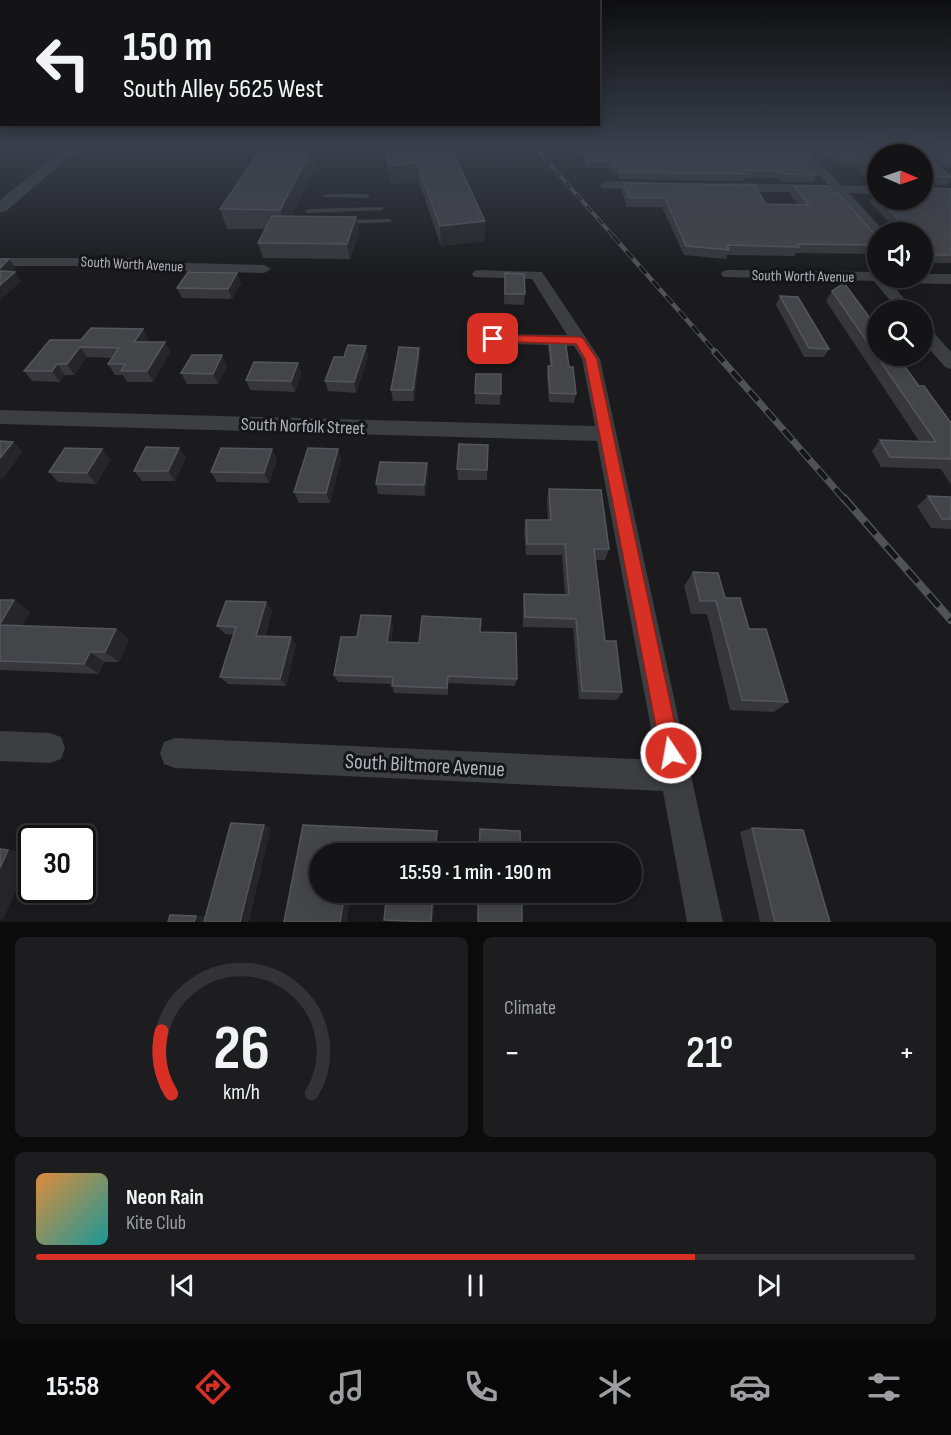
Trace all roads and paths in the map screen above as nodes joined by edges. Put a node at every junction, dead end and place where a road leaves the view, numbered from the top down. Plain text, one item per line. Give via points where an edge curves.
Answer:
1 (23, 189) edge
2 (839, 189) edge
3 (840, 189) edge
4 (867, 190) edge
5 (326, 196) dead end
6 (367, 196) dead end
7 (0, 208) edge
8 (381, 209) dead end
9 (308, 211) dead end
10 (389, 221) dead end
11 (336, 222) edge
12 (870, 222) edge
13 (0, 262) edge
14 (264, 269) dead end
15 (479, 274) dead end
16 (728, 274) dead end
17 (867, 277) edge
18 (933, 278) edge
19 (951, 279) edge
20 (887, 288) edge
21 (898, 300) edge
22 (493, 339) dead end
23 (579, 341) junction
24 (933, 343) edge
25 (951, 363) edge
26 (0, 417) edge
27 (606, 434) junction
28 (0, 746) edge
29 (50, 748) dead end
30 (175, 753) dead end
31 (675, 776) junction
32 (705, 922) edge

1 - 7 street
2 - 12 street
3 - 4 street
5 - 6 lane
8 - 9 lane
10 - 11 lane
13 - 14 street, South Worth Avenue via 134,262 145,266
15 - 23 street via 537,275
16 - 17 street, South Worth Avenue
18 - 19 street
20 - 21 street
22 - 23 street
23 - 27 street via 591,359
24 - 25 street
26 - 27 street, South Norfolk Street
27 - 31 street
28 - 29 street
30 - 31 street, South Biltmore Avenue
31 - 32 street

